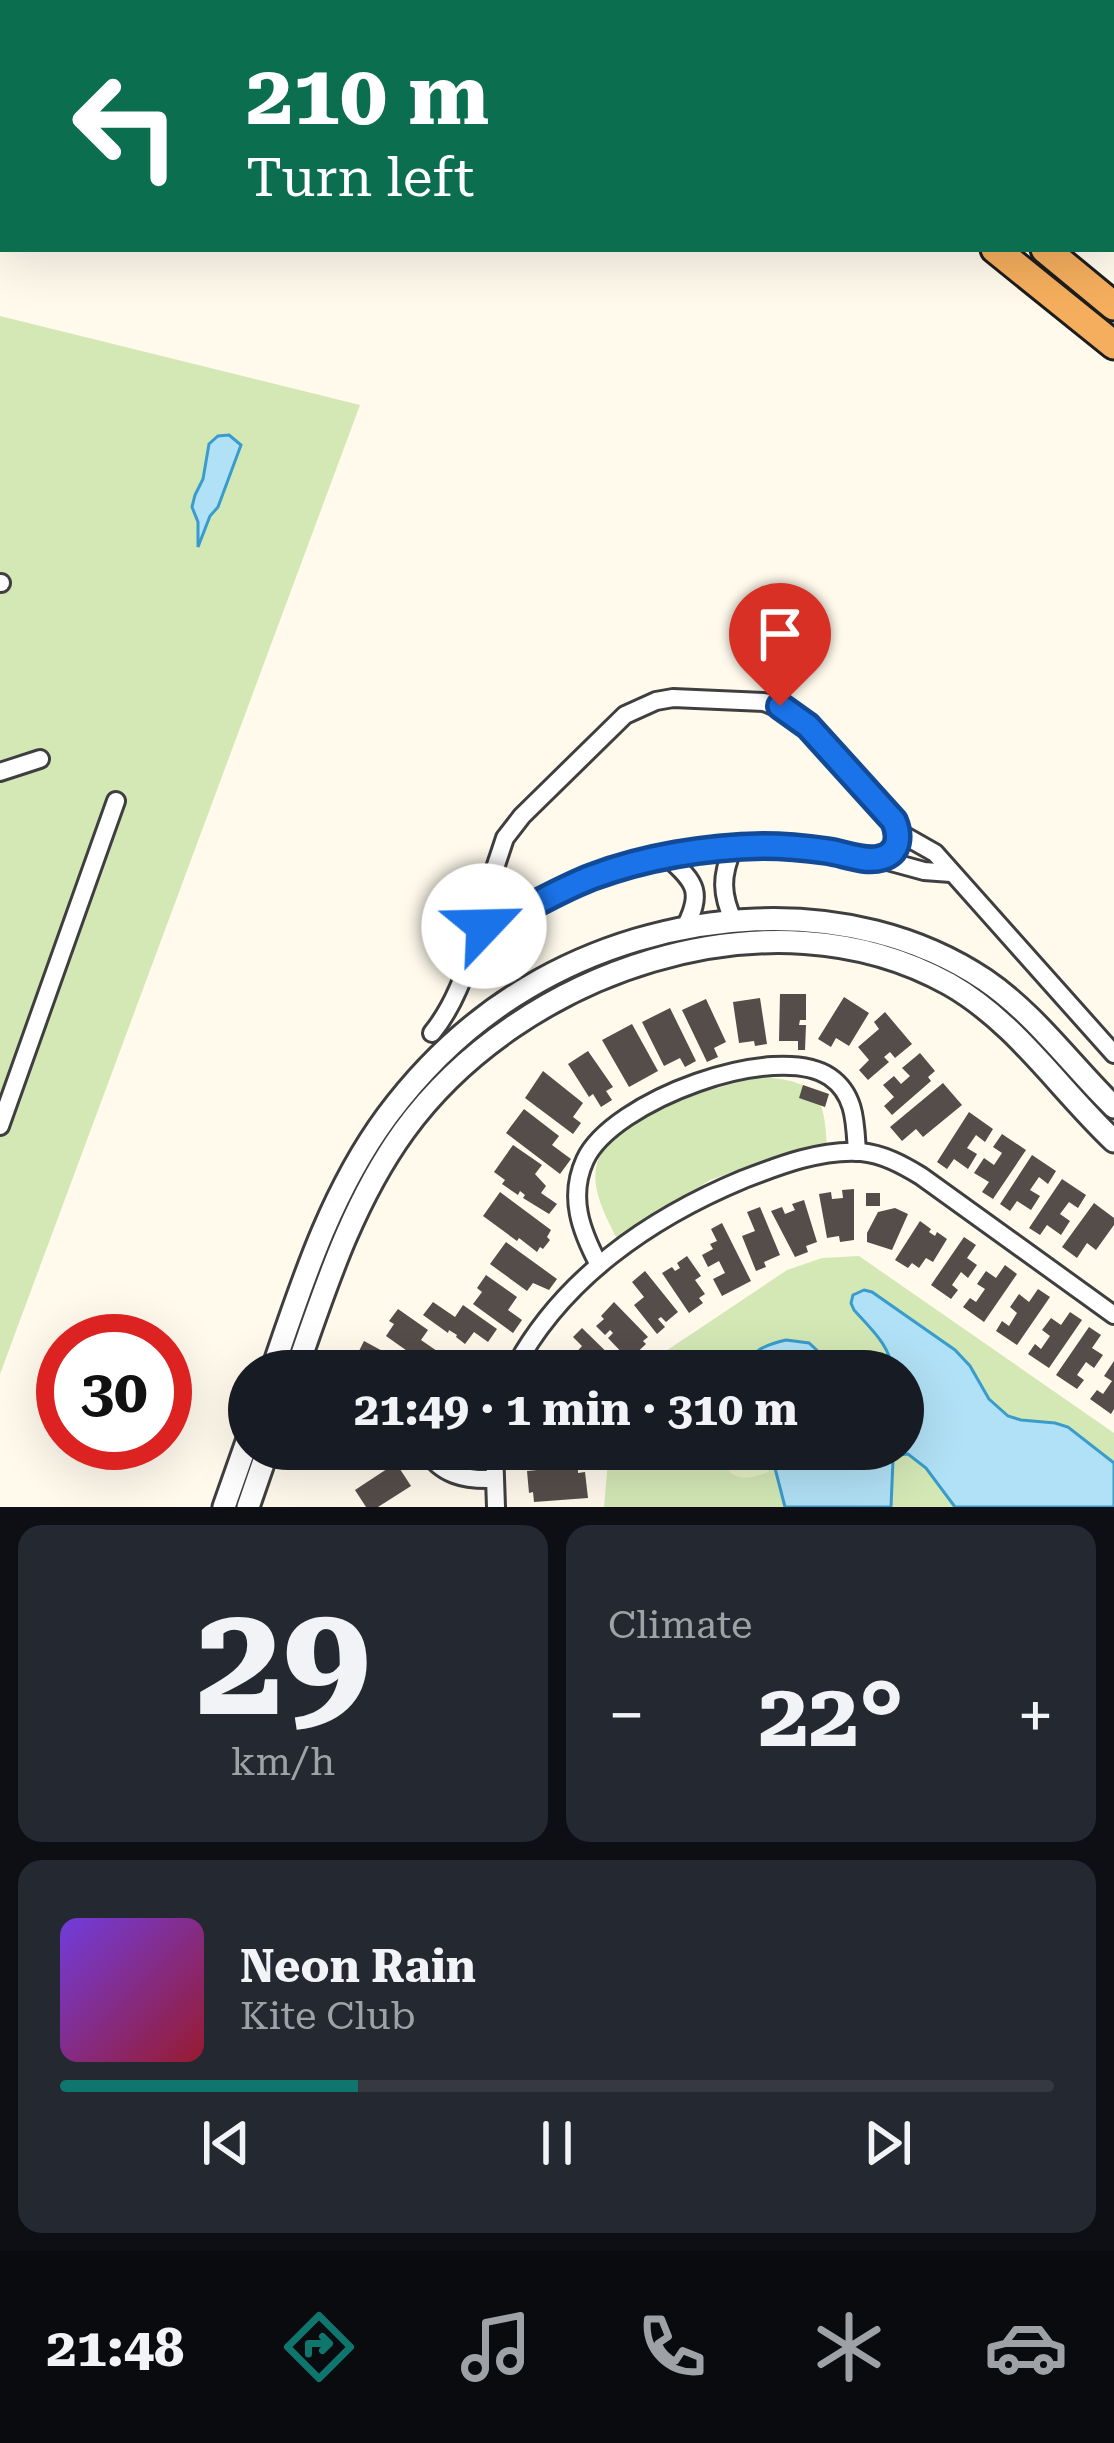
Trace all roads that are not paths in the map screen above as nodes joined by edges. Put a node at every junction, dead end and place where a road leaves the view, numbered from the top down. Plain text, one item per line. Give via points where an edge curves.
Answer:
1 (999, 252) edge
2 (1049, 252) edge
3 (1114, 306) edge
4 (1114, 345) edge
5 (40, 759) dead end
6 (0, 772) edge
7 (116, 801) dead end
8 (898, 832) junction
9 (734, 848) junction
10 (667, 857) junction
11 (880, 859) junction
12 (951, 873) junction
13 (489, 885) junction
14 (519, 910) junction
15 (734, 922) junction
16 (481, 925) junction
17 (684, 929) junction
18 (432, 1033) dead end
19 (1114, 1054) edge
20 (1114, 1107) edge
21 (0, 1126) edge
22 (1114, 1141) edge
23 (856, 1152) junction
24 (599, 1264) junction
25 (1114, 1315) edge
26 (279, 1350) edge
27 (304, 1350) edge
28 (526, 1350) edge
29 (237, 1470) edge
30 (261, 1470) edge
31 (447, 1470) edge
32 (494, 1470) edge
33 (494, 1479) junction
34 (224, 1507) edge
35 (248, 1507) edge
36 (496, 1507) edge

1 - 4 highway
2 - 3 highway
5 - 6 street
7 - 21 street
8 - 11 street via 891,854
8 - 12 street via 935,853
8 - 13 street via 795,715 764,702 673,698 625,716 521,815
9 - 10 street
9 - 11 street
9 - 15 street via 723,890
10 - 14 street
10 - 17 street via 696,892
11 - 12 street
12 - 19 street
13 - 14 street
13 - 16 street
14 - 16 street
15 - 17 street
15 - 20 street via 834,923 935,953 1007,997
16 - 18 street via 458,993
17 - 26 street via 623,944 542,980 427,1069 340,1193
22 - 27 street via 975,1000 918,970 794,943 663,957 534,1011 427,1102 362,1202
23 - 24 street via 799,1160 722,1188
23 - 24 street via 848,1096 817,1070 759,1068 673,1092 616,1121 585,1158 576,1206
23 - 25 street via 921,1176
24 - 28 street
29 - 34 street
30 - 35 street
31 - 33 street
32 - 33 street
33 - 36 street

